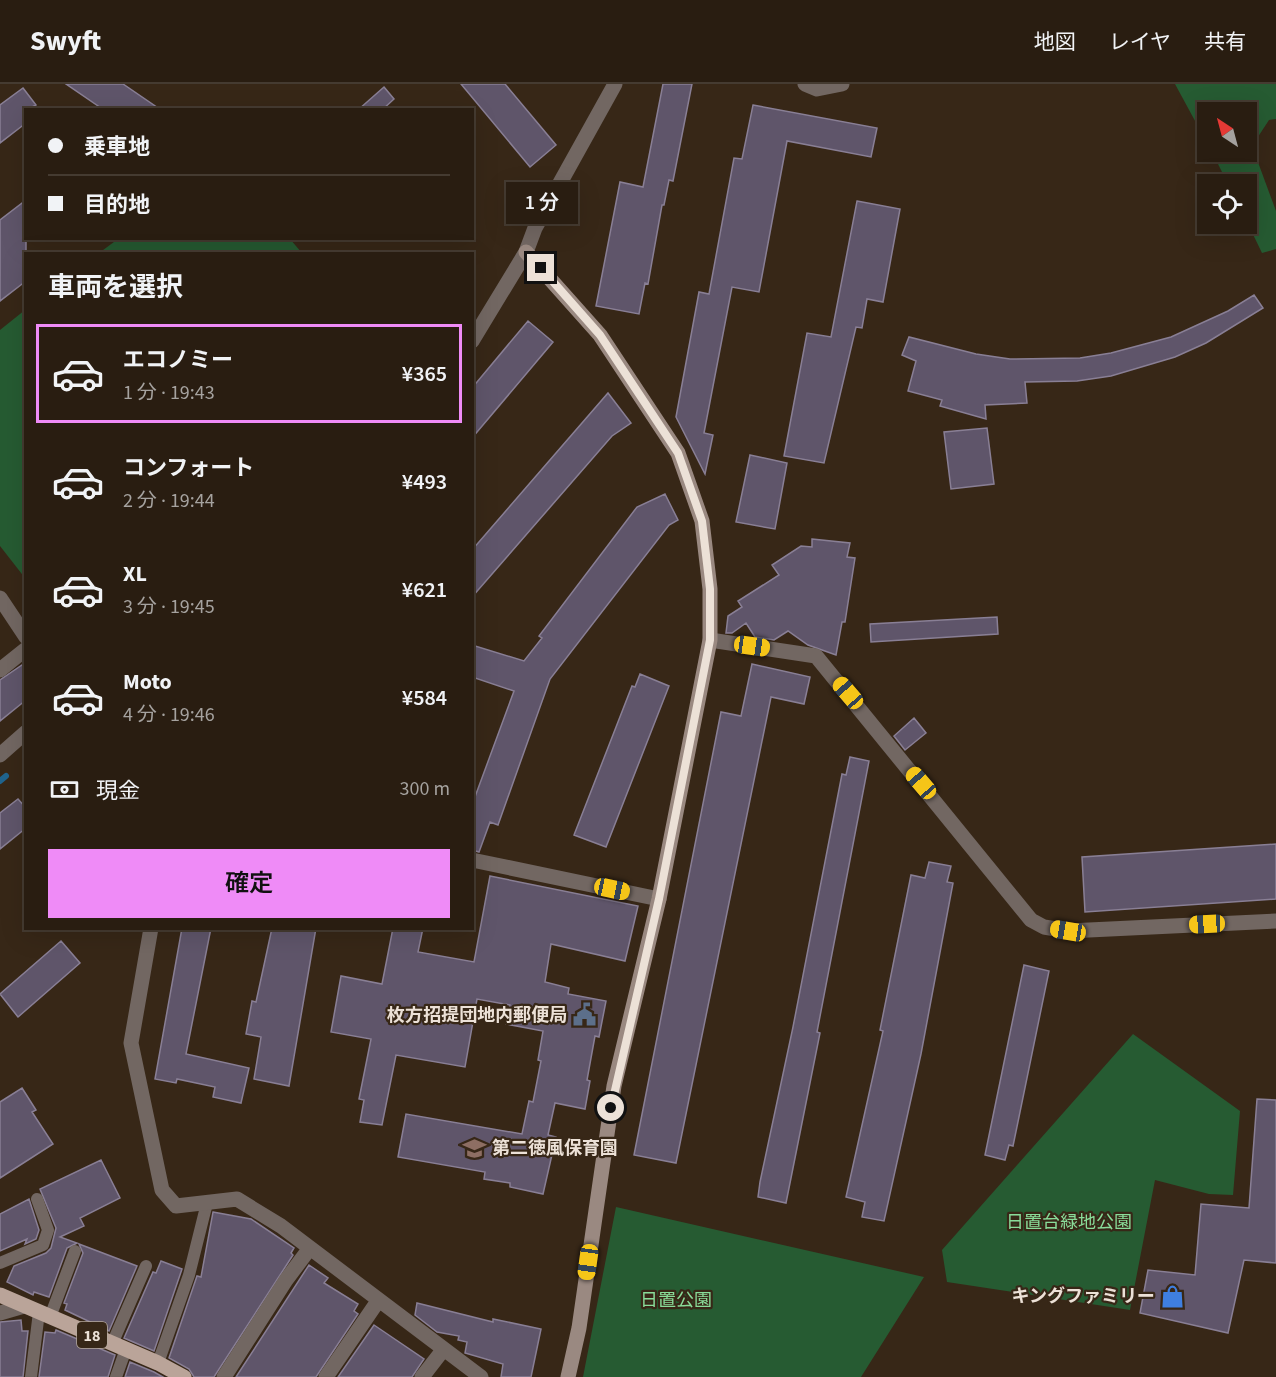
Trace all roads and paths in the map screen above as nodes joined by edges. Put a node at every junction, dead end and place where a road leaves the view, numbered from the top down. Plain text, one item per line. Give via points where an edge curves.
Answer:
1 (615, 84) edge
2 (805, 84) edge
3 (842, 84) edge
4 (526, 252) junction
5 (474, 338) edge
6 (0, 598) edge
7 (24, 634) edge
8 (710, 640) junction
9 (24, 651) edge
10 (0, 670) edge
11 (24, 734) edge
12 (0, 754) edge
13 (474, 860) edge
14 (659, 899) junction
15 (1276, 921) edge
16 (151, 930) edge
17 (37, 1199) dead end
18 (207, 1203) junction
19 (310, 1248) junction
20 (75, 1251) dead end
21 (0, 1263) edge
22 (146, 1266) dead end
23 (0, 1295) edge
24 (378, 1301) junction
25 (24, 1306) junction
26 (0, 1314) edge
27 (45, 1314) junction
28 (119, 1347) junction
29 (443, 1350) junction
30 (158, 1363) junction
31 (176, 1375) edge
32 (31, 1377) edge
33 (116, 1377) edge
34 (224, 1377) edge
35 (326, 1377) edge
36 (422, 1377) edge
37 (481, 1377) edge
38 (568, 1377) edge

1 - 4 street via 535,228
2 - 3 street via 817,88
4 - 5 street
4 - 8 street via 600,335 678,453 702,521 710,589
6 - 7 street
8 - 14 street
8 - 15 street via 816,656 932,795 983,863 1031,920 1044,927 1068,931
9 - 10 street
11 - 12 street
13 - 14 street
14 - 38 street via 614,1086 579,1328
16 - 18 street via 131,1043 147,1131 162,1191 176,1206
17 - 21 lane via 48,1230 43,1245
18 - 19 street via 237,1199
18 - 30 lane via 189,1275
19 - 24 street
19 - 34 street
20 - 27 lane
22 - 28 lane
23 - 25 main road, 18
24 - 29 street
24 - 35 street
25 - 26 street
25 - 27 main road, 18
27 - 28 main road, 18
27 - 32 lane
28 - 30 main road, 18
28 - 33 lane
29 - 36 street
29 - 37 street
30 - 31 main road, 18

